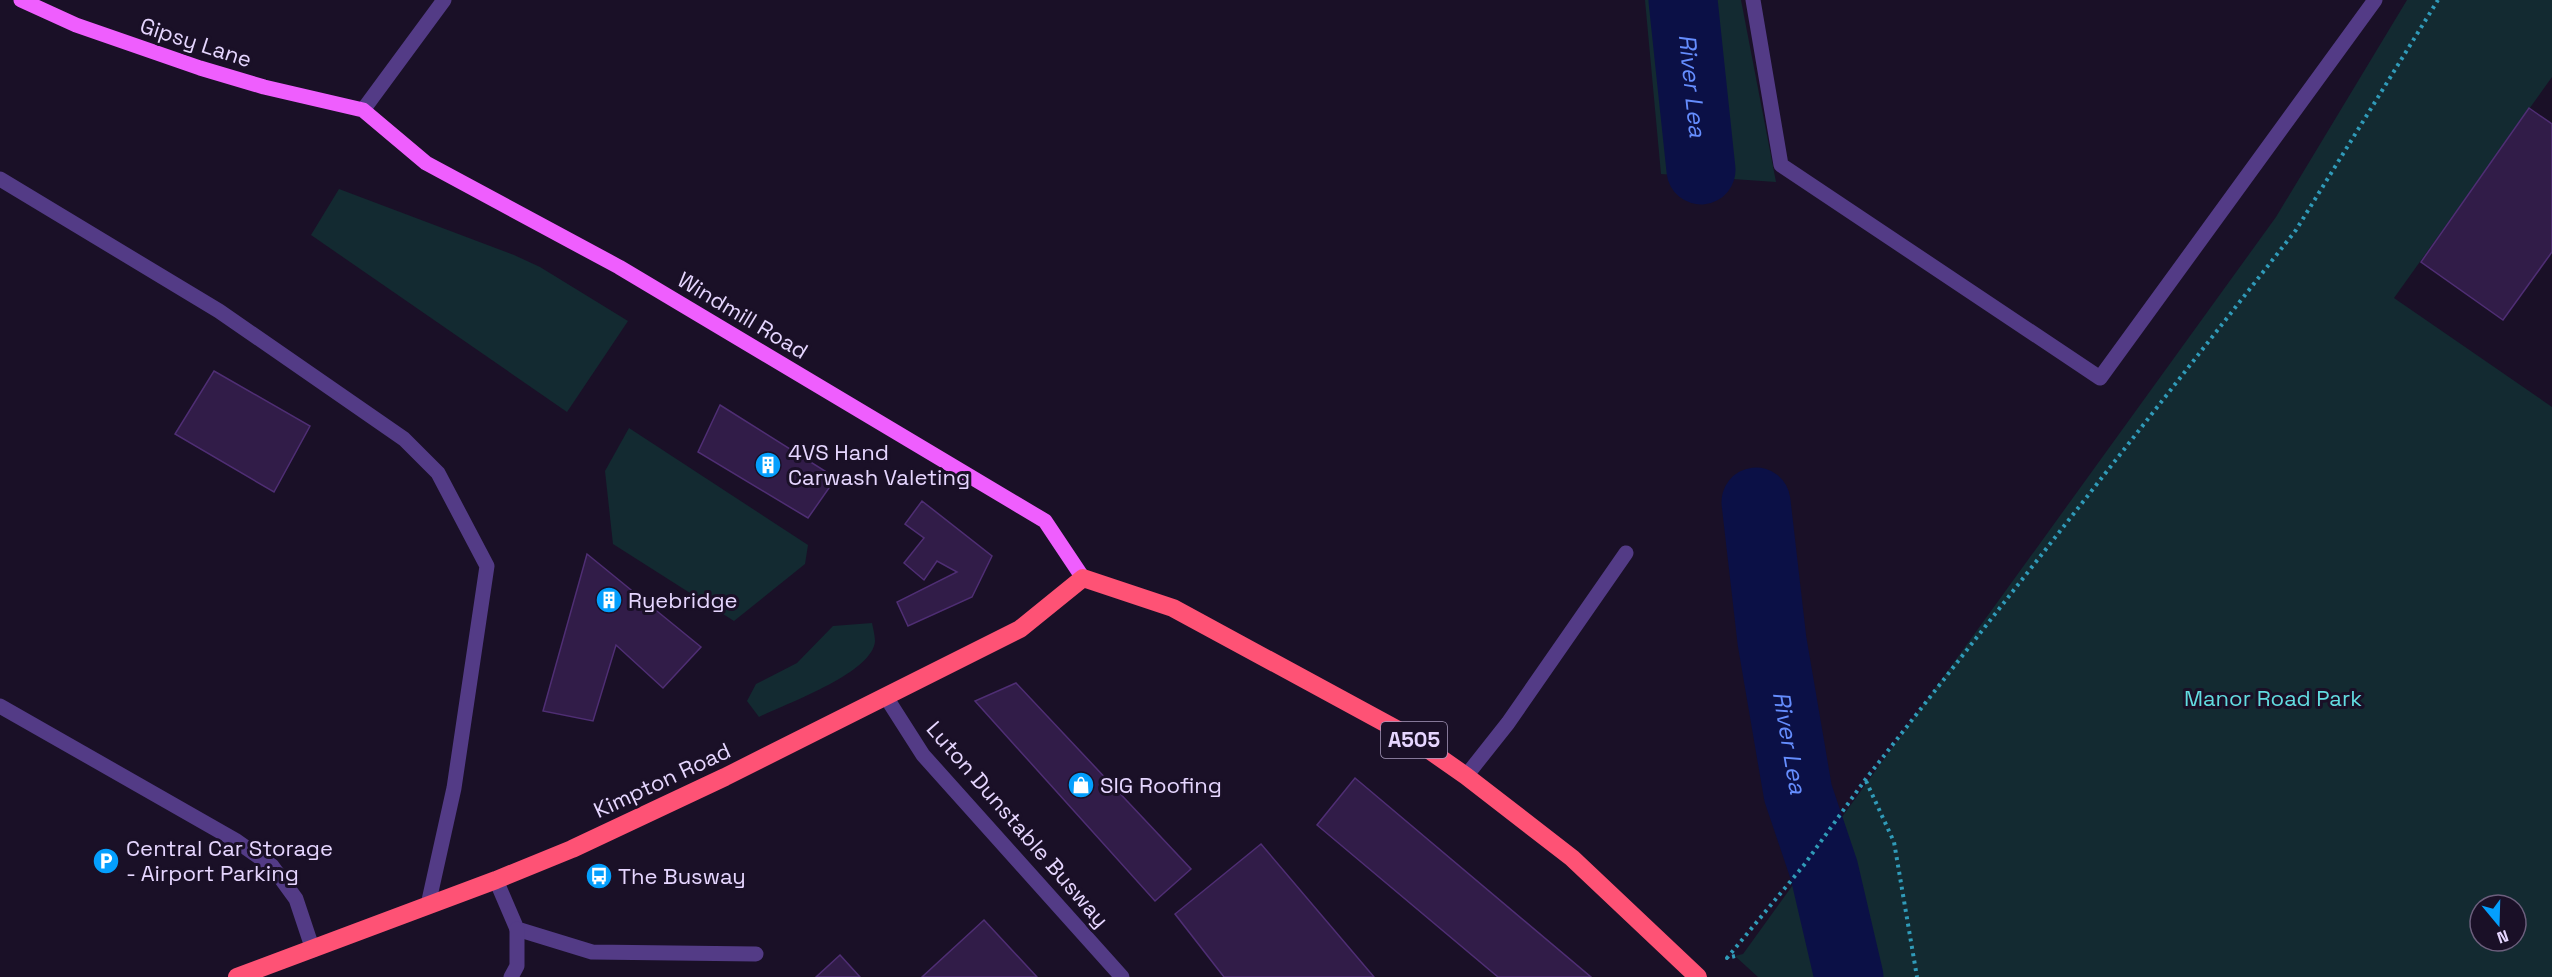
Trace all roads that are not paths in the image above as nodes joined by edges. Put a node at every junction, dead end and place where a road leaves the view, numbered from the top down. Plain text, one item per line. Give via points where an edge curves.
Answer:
1 (21, 0) edge
2 (444, 0) edge
3 (1753, 0) edge
4 (2375, 0) edge
5 (363, 110) junction
6 (0, 179) edge
7 (1626, 553) dead end
8 (1083, 578) junction
9 (886, 697) junction
10 (0, 706) edge
11 (1466, 776) junction
12 (496, 880) junction
13 (428, 905) junction
14 (518, 929) junction
15 (313, 950) junction
16 (756, 954) dead end
17 (240, 976) edge
18 (511, 977) edge
19 (1122, 977) edge
20 (1698, 977) edge

1 - 5 main road, Gipsy Lane via 76,25 200,68
2 - 5 street
3 - 4 street via 1781,165 2100,378
5 - 8 main road, Windmill Road via 426,164 619,267 1045,521
6 - 13 street via 219,311 404,439 438,473 487,566 454,788
7 - 11 street via 1508,723
8 - 9 highway, Kimpton Road via 1020,629
8 - 11 highway, A505 via 1173,608 1409,736
9 - 12 highway, Kimpton Road via 572,849
9 - 19 street, Luton Dunstable Busway via 923,755
10 - 15 street via 235,840 272,866 296,899
11 - 20 highway, A505 via 1572,858
12 - 13 highway, Kimpton Road
12 - 14 street
13 - 15 highway, Kimpton Road
14 - 16 street via 592,952
14 - 18 street via 517,966
15 - 17 highway, Kimpton Road

